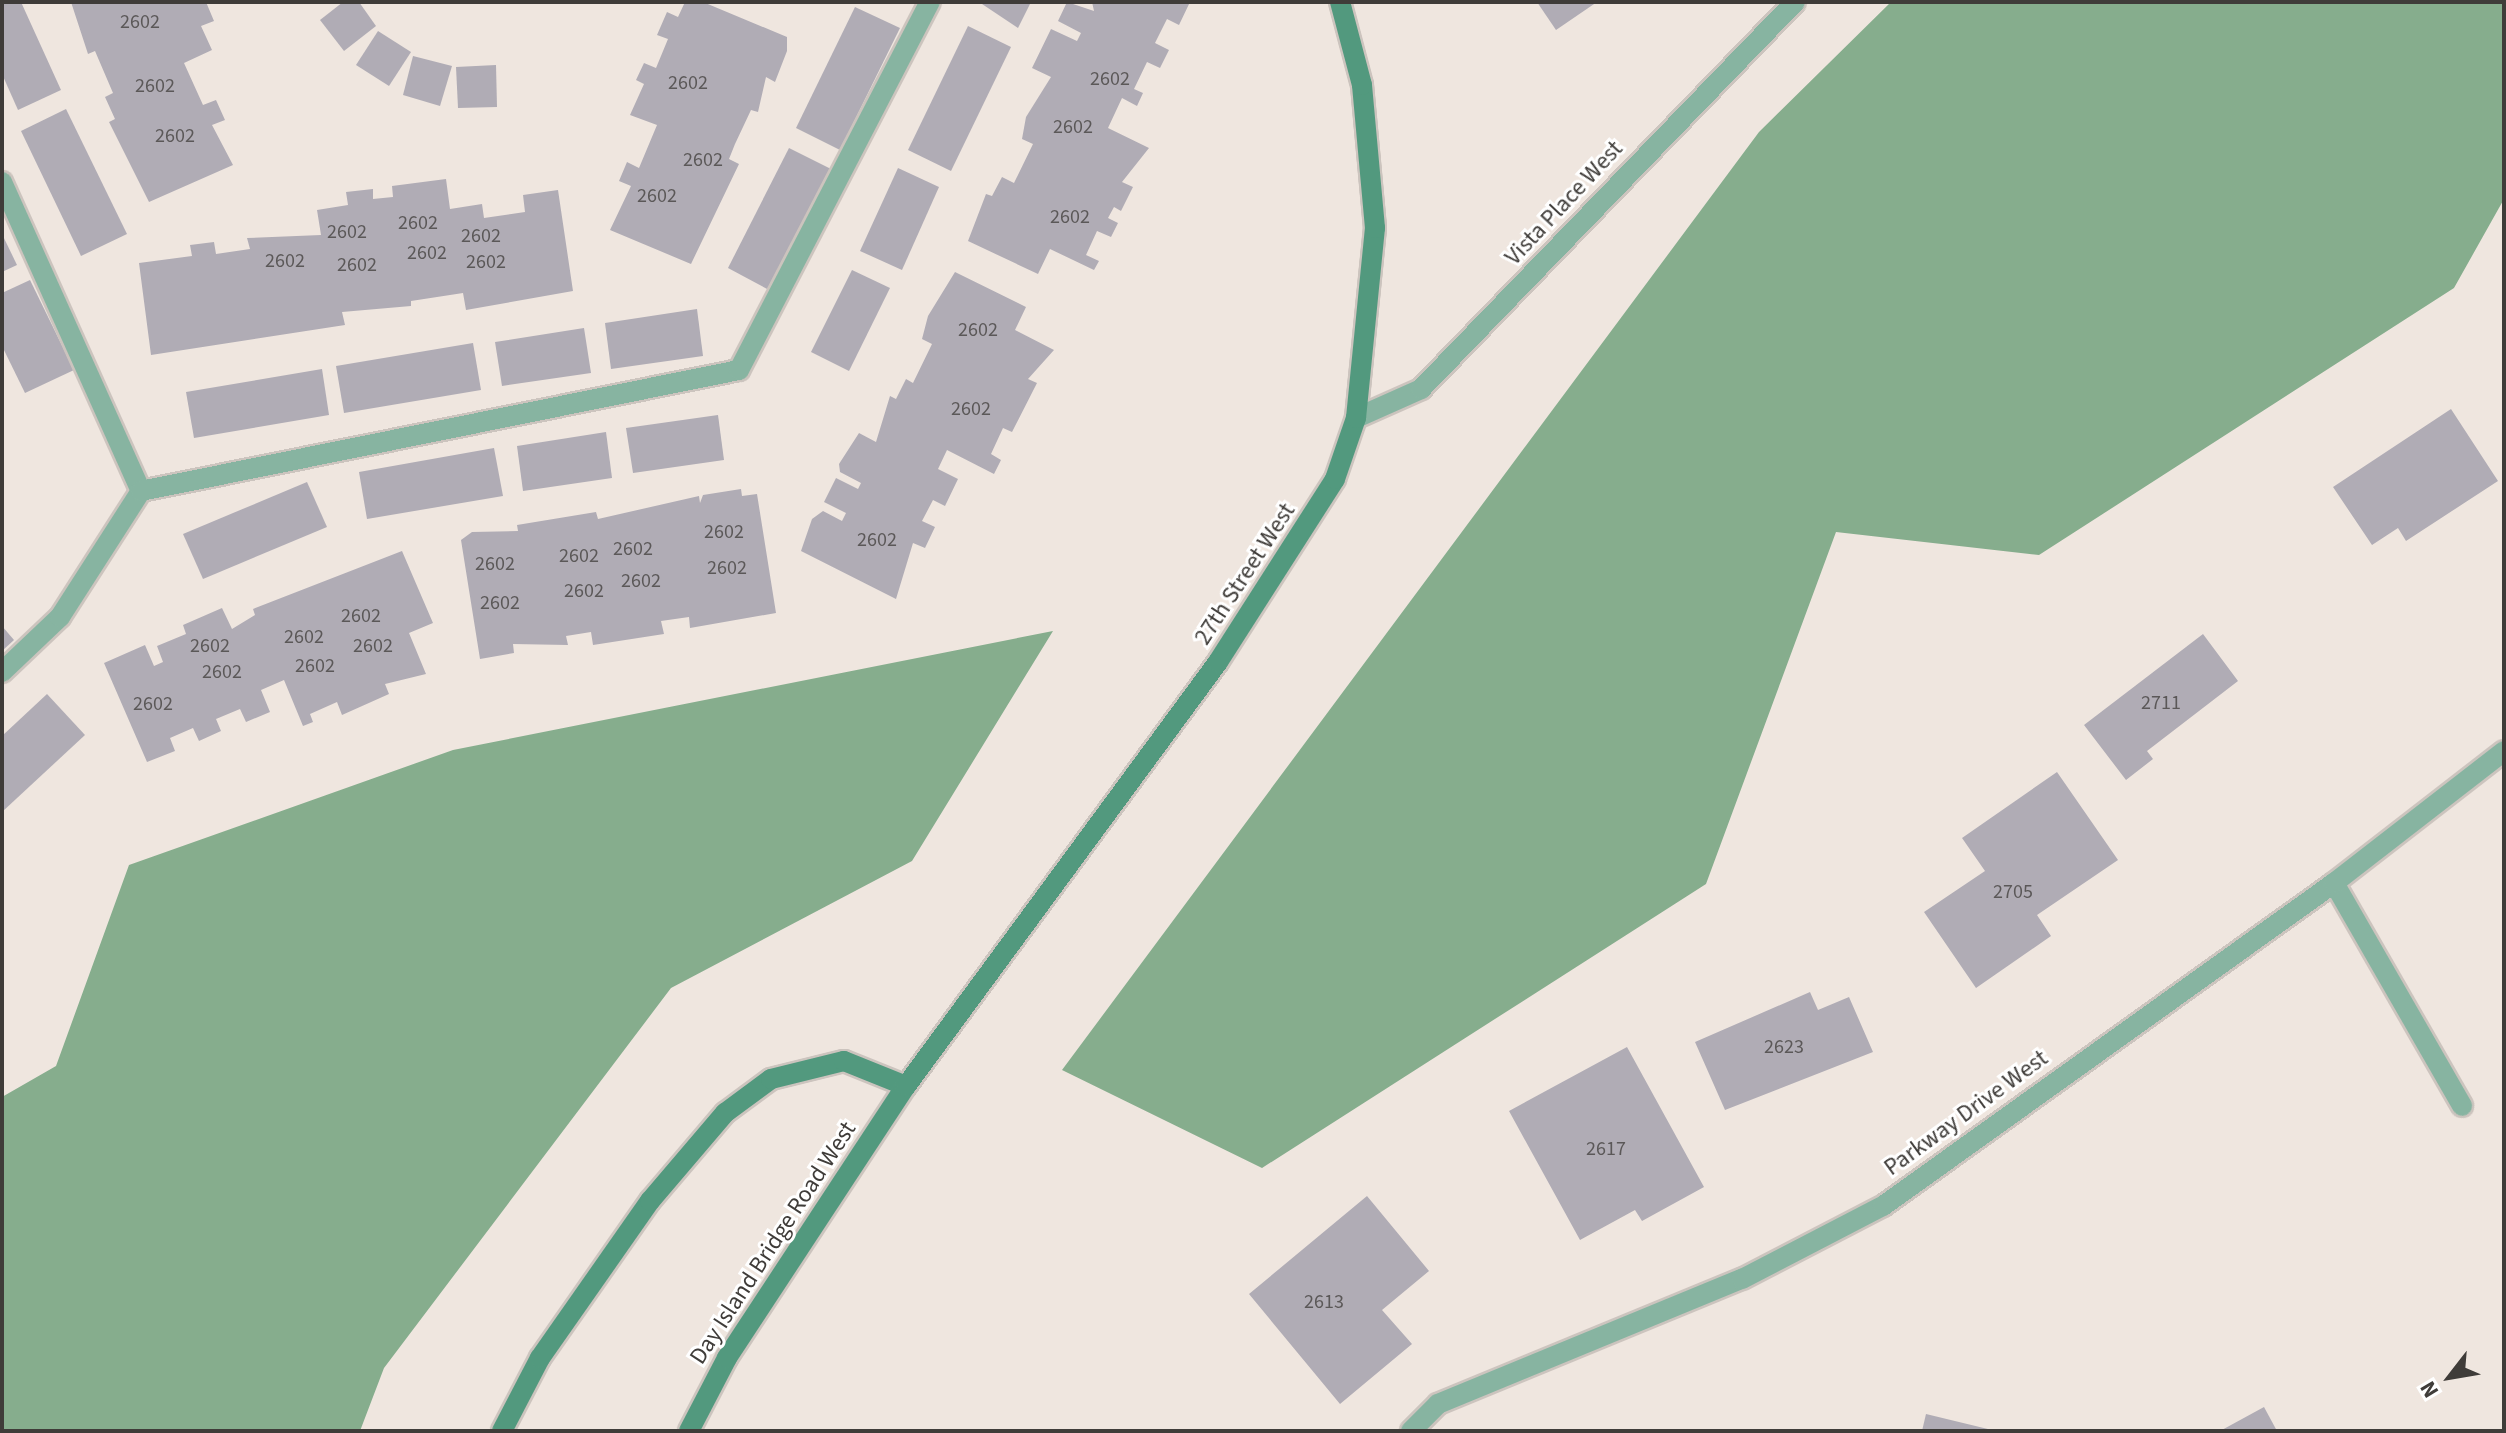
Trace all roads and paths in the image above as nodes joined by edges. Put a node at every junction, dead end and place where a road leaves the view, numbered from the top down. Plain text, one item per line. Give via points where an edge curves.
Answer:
1 (930, 2) edge
2 (1340, 2) edge
3 (1795, 2) edge
4 (2, 182) edge
5 (1356, 418) junction
6 (141, 491) junction
7 (2, 672) edge
8 (2504, 751) edge
9 (2334, 883) junction
10 (906, 1086) junction
11 (2462, 1106) dead end
12 (502, 1431) edge
13 (689, 1431) edge
14 (1411, 1431) edge

1 - 6 street via 739,370
2 - 5 street, 27th Street West via 1362,85 1375,228
3 - 5 street, Vista Place West via 1421,389
4 - 6 street
5 - 10 street, 27th Street West via 1301,542
6 - 7 street via 60,617
8 - 9 street, Parkway Drive West
9 - 11 street
9 - 14 street, Parkway Drive West via 1883,1206 1742,1279 1438,1404
10 - 12 street via 844,1061 771,1079 725,1113 650,1201 540,1358
10 - 13 street, Day Island Bridge Road West via 727,1358

